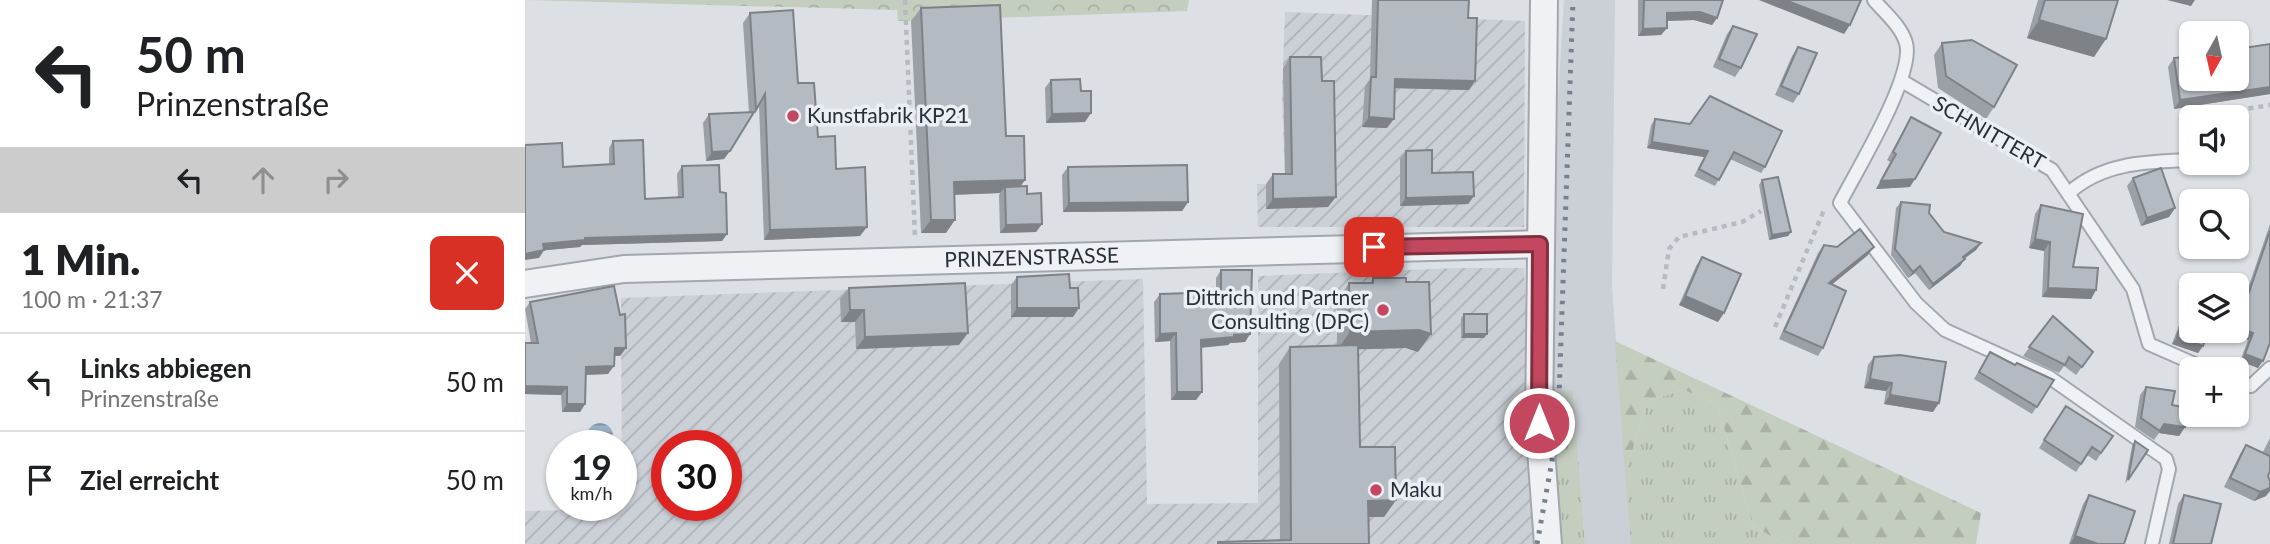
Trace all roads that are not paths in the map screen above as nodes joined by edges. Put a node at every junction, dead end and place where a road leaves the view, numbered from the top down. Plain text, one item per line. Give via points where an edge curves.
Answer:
1 (1543, 0) edge
2 (1874, 0) edge
3 (1902, 81) junction
4 (2179, 161) edge
5 (2070, 192) junction
6 (1540, 244) junction
7 (525, 284) edge
8 (2179, 357) edge
9 (2270, 368) edge
10 (2249, 385) edge
11 (1548, 544) edge
12 (2152, 544) edge

1 - 6 street
2 - 3 lane via 1900,29 1906,43
3 - 5 lane, SCHNITTERT via 2052,170
3 - 12 lane via 1840,203 1916,303 1945,330 2049,377 2166,459 2169,469
4 - 5 lane via 2138,163 2095,173
5 - 8 lane, SCHNITTERT via 2133,289 2149,344
6 - 7 street, PRINZENSTRASSE via 624,269
6 - 11 street via 1539,423
9 - 10 lane

